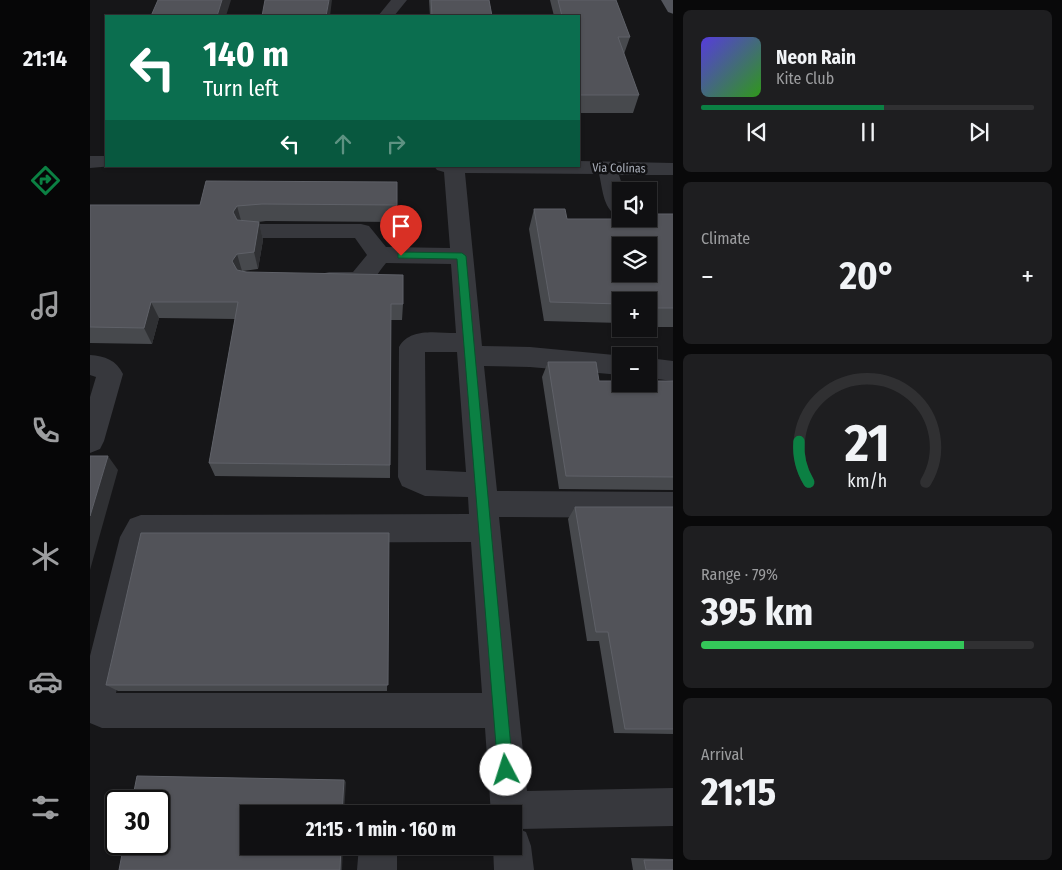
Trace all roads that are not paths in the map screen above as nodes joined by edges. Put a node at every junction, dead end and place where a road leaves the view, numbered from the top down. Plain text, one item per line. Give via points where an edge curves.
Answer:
1 (399, 0) edge
2 (669, 0) edge
3 (673, 9) edge
4 (387, 15) edge
5 (90, 162) edge
6 (105, 162) edge
7 (454, 167) edge
8 (530, 167) edge
9 (607, 168) junction
10 (673, 169) edge
11 (612, 186) edge
12 (250, 231) edge
13 (380, 256) junction
14 (462, 256) junction
15 (310, 280) edge
16 (470, 349) junction
17 (612, 364) edge
18 (90, 366) edge
19 (657, 369) edge
20 (673, 371) edge
21 (91, 437) edge
22 (673, 505) edge
23 (483, 506) junction
24 (501, 711) junction
25 (509, 805) edge
26 (673, 807) edge
27 (522, 822) edge
28 (378, 855) edge
29 (513, 855) edge
30 (377, 870) edge
31 (514, 870) edge

1 - 4 street
2 - 3 main road
5 - 6 street
7 - 14 street
8 - 9 street, Via Colinas
9 - 10 street, Via Colinas
9 - 11 street
12 - 13 street via 361,231
13 - 14 street
13 - 15 street via 359,280
14 - 16 street
16 - 17 street
16 - 23 street
16 - 23 street via 421,342 412,347 412,477
18 - 21 street via 100,366 110,374
19 - 20 street
22 - 23 street
23 - 24 street
23 - 24 street via 141,529 135,537 96,702 102,710
24 - 25 street
26 - 27 street
28 - 30 street
29 - 31 street

